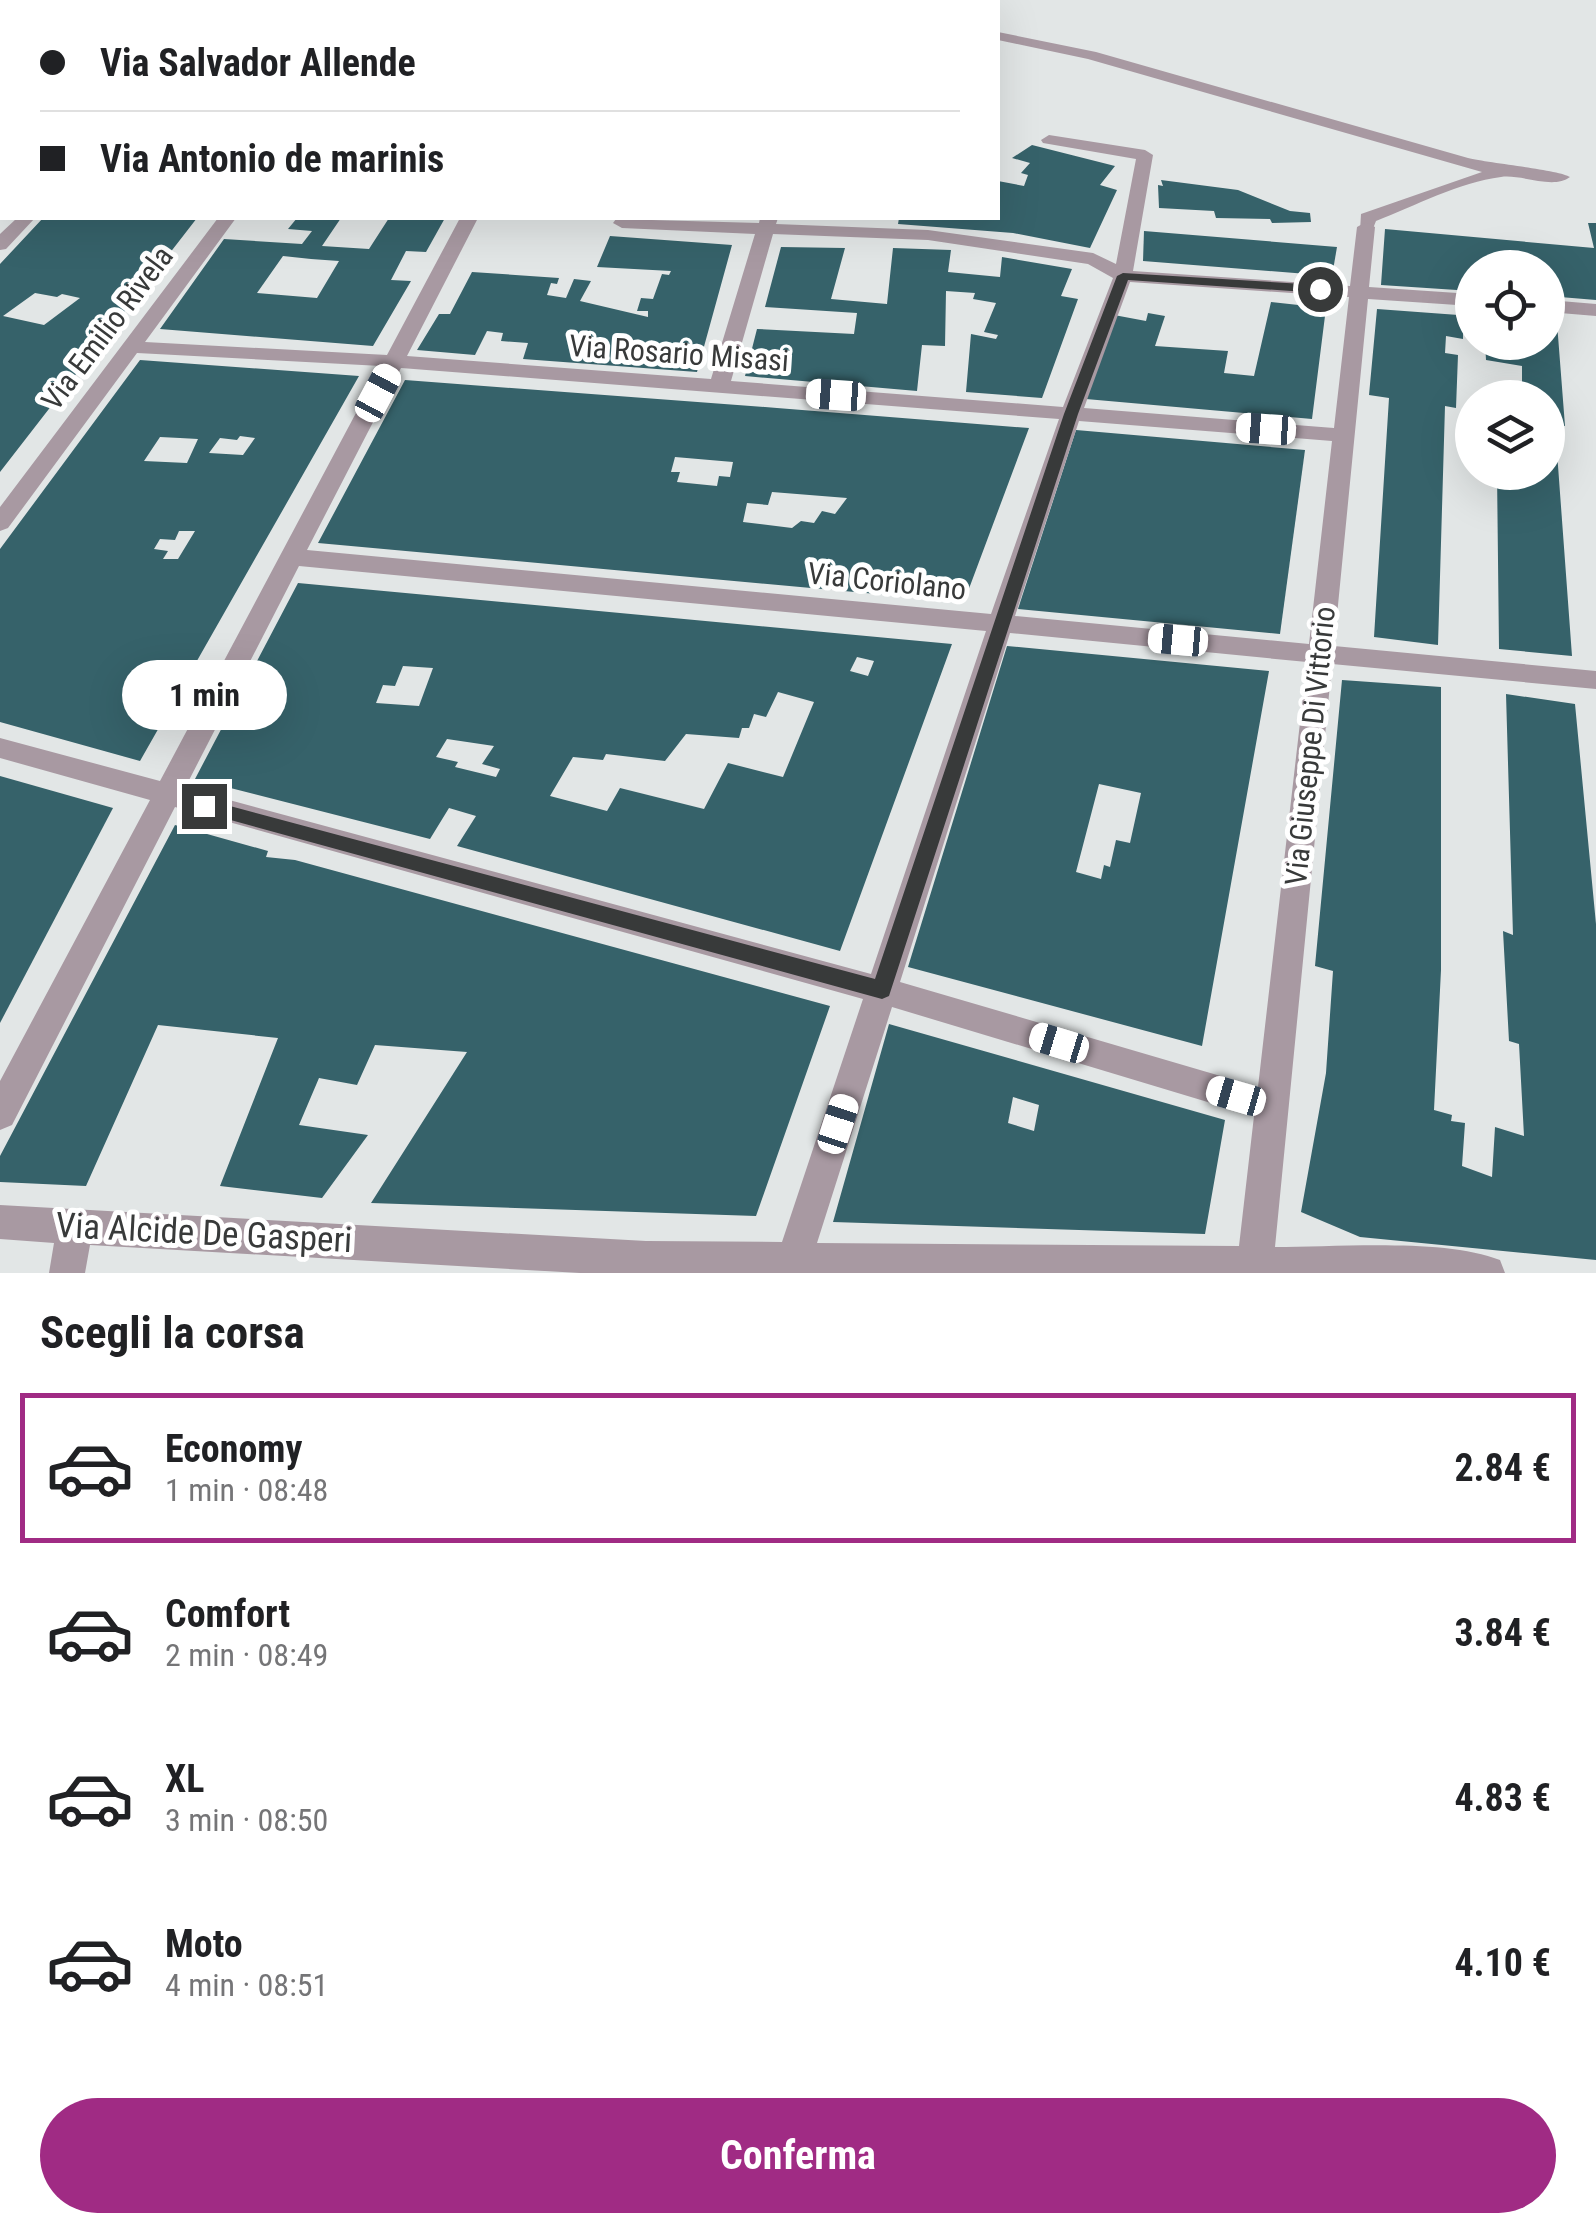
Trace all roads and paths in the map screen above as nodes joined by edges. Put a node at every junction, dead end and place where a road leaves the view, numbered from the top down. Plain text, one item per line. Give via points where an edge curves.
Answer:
1 (1000, 36) edge
2 (1049, 140) dead end
3 (1505, 172) junction
4 (1561, 177) dead end
5 (24, 220) edge
6 (225, 220) edge
7 (468, 220) edge
8 (768, 223) edge
9 (622, 224) dead end
10 (0, 245) edge
11 (1123, 276) junction
12 (1360, 292) junction
13 (1455, 299) edge
14 (1565, 307) edge
15 (1596, 310) edge
16 (128, 346) junction
17 (395, 361) junction
18 (720, 386) junction
19 (1071, 414) junction
20 (1344, 435) junction
21 (0, 523) edge
22 (292, 556) junction
23 (1000, 625) junction
24 (1320, 653) junction
25 (1596, 680) edge
26 (0, 748) edge
27 (167, 796) junction
28 (882, 990) junction
29 (1272, 1106) junction
30 (0, 1114) edge
31 (0, 1222) edge
32 (74, 1226) junction
33 (794, 1260) junction
34 (1255, 1264) junction
35 (1376, 1269) edge
36 (67, 1273) edge
37 (1487, 1273) edge

1 - 3 street via 1091,55
2 - 11 street via 1145,155
3 - 4 street
3 - 12 street, Via Giuseppe Di Vittorio via 1367,218
5 - 10 street
6 - 16 street, Via Emilio Rivela
7 - 17 street
8 - 9 street
8 - 11 street via 928,234 1093,259
8 - 18 street
11 - 12 street
11 - 19 street
12 - 13 street
12 - 20 street, Via Giuseppe Di Vittorio
14 - 15 street
16 - 17 street, Via Rosario Misasi
16 - 21 street, Via Emilio Rivela
17 - 18 street, Via Rosario Misasi
17 - 22 street
18 - 19 street, Via Rosario Misasi
19 - 20 street, Via Rosario Misasi
19 - 23 street
20 - 24 street, Via Giuseppe Di Vittorio
22 - 23 street, Via Coriolano
22 - 27 street
23 - 24 street, Via Coriolano
23 - 28 street
24 - 25 street, Via Coriolano
24 - 29 street, Via Giuseppe Di Vittorio
26 - 27 street
27 - 28 street
27 - 30 street
28 - 29 street
28 - 33 street
29 - 34 street, Via Giuseppe Di Vittorio
31 - 32 street, Via Alcide De Gasperi
32 - 33 street, Via Alcide De Gasperi via 646,1259
32 - 36 street
33 - 34 street, Via Alcide De Gasperi
34 - 35 street, Via Alcide De Gasperi
35 - 37 street, Via Alcide De Gasperi

